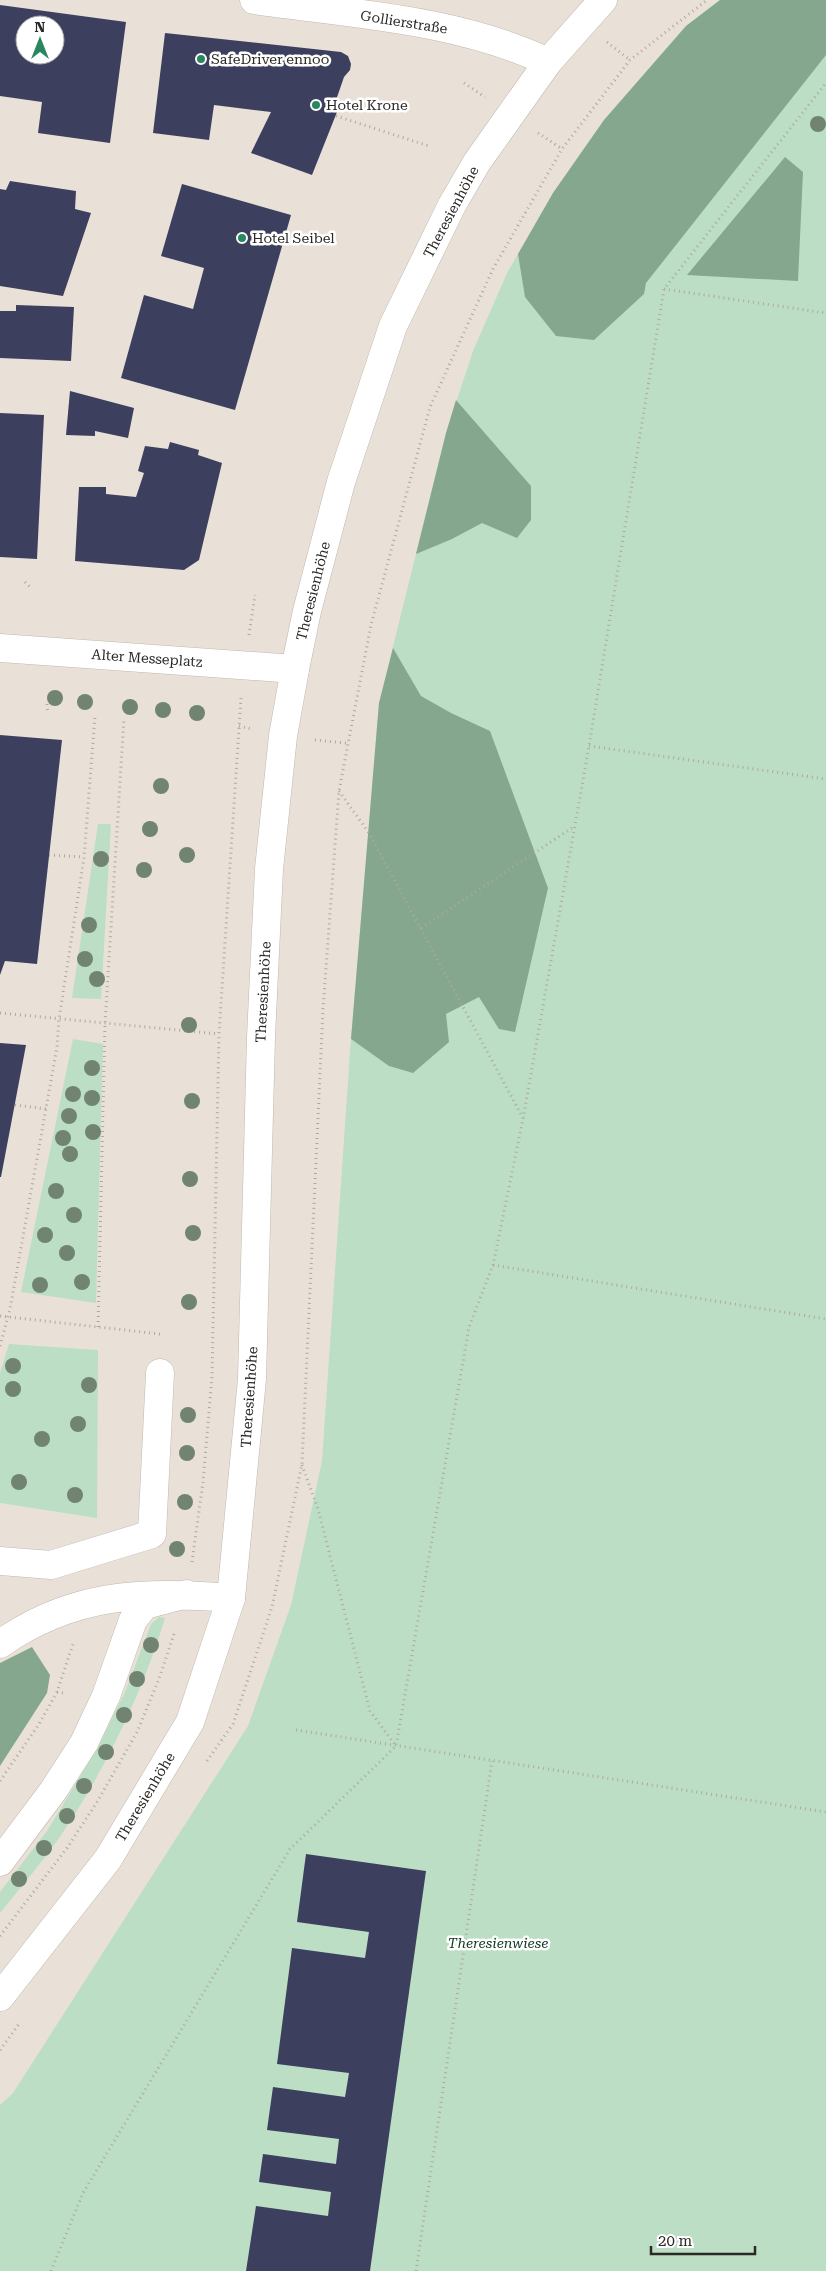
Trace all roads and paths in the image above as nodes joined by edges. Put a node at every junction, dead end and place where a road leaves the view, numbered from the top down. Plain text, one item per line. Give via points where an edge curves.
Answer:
1 (254, 0) edge
2 (603, 0) edge
3 (707, 0) edge
4 (608, 42) dead end
5 (630, 60) junction
6 (548, 62) junction
7 (826, 83) edge
8 (336, 116) dead end
9 (429, 146) dead end
10 (664, 289) junction
11 (826, 313) edge
12 (24, 582) dead end
13 (32, 589) dead end
14 (0, 648) edge
15 (295, 669) junction
16 (47, 704) dead end
17 (48, 713) dead end
18 (95, 716) dead end
19 (124, 718) dead end
20 (346, 743) dead end
21 (589, 746) junction
22 (826, 779) edge
23 (339, 791) dead end
24 (575, 826) junction
25 (49, 855) dead end
26 (84, 858) junction
27 (421, 928) junction
28 (0, 1014) edge
29 (59, 1019) junction
30 (105, 1024) junction
31 (219, 1034) dead end
32 (15, 1105) dead end
33 (47, 1109) junction
34 (523, 1119) junction
35 (493, 1265) junction
36 (0, 1316) edge
37 (8, 1317) junction
38 (826, 1319) edge
39 (98, 1327) junction
40 (160, 1334) dead end
41 (0, 1346) edge
42 (160, 1373) dead end
43 (302, 1464) dead end
44 (0, 1561) edge
45 (187, 1594) junction
46 (231, 1598) junction
47 (0, 1644) edge
48 (73, 1647) dead end
49 (57, 1692) junction
50 (63, 1693) dead end
51 (296, 1730) dead end
52 (396, 1746) junction
53 (492, 1761) junction
54 (0, 1781) edge
55 (826, 1812) edge
56 (0, 1862) edge
57 (0, 1997) edge
58 (51, 2271) edge
59 (416, 2271) edge

1 - 6 main road, Gollierstraße via 456,30 505,43
2 - 6 main road, Theresienhöhe
3 - 5 path
4 - 5 path
5 - 20 path via 557,158 493,269 430,407 371,625
6 - 15 main road, Theresienhöhe via 477,162 452,205 393,326 341,482
7 - 10 path
8 - 9 path
10 - 11 path
10 - 21 path
12 - 13 path
14 - 15 main road, Alter Messeplatz
15 - 46 main road, Theresienhöhe via 283,736 269,869 252,1379
16 - 17 path
18 - 26 path
19 - 30 path
21 - 22 path
21 - 24 path
23 - 27 path via 369,833
24 - 27 path
24 - 34 path
25 - 26 path
26 - 29 path
27 - 34 path
28 - 29 path
29 - 30 path
29 - 33 path via 58,1047
30 - 31 path
30 - 39 path
32 - 33 path
33 - 37 path
34 - 35 path
35 - 38 path
35 - 52 path via 469,1327
36 - 37 path
37 - 39 path
37 - 41 path
39 - 40 path
42 - 44 main road via 152,1534 51,1565
43 - 52 path via 318,1509 370,1711
45 - 46 main road
45 - 47 main road via 115,1597 82,1604 62,1610
45 - 56 main road via 145,1605 133,1620 106,1696 84,1743
46 - 57 main road, Theresienhöhe via 190,1722 108,1859
48 - 49 path
49 - 50 path
49 - 54 path
51 - 52 path
52 - 53 path
52 - 58 path via 290,1849 83,2193
53 - 55 path
53 - 59 path

